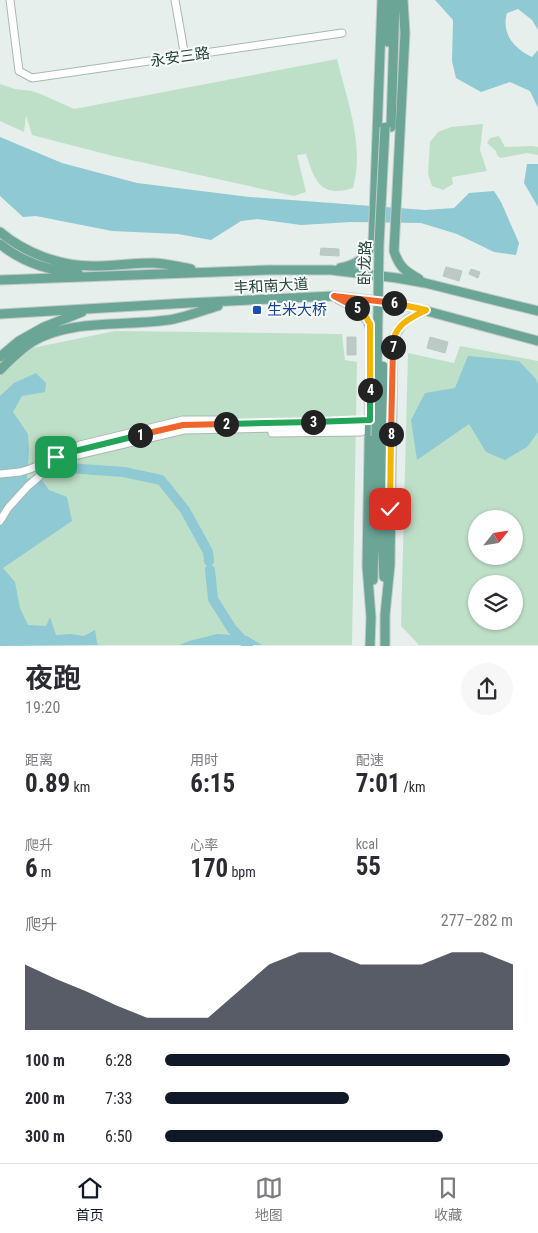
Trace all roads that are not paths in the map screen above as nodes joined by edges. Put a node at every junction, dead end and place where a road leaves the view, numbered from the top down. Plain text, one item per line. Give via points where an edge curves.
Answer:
1 (10, 0) edge
2 (175, 0) edge
3 (382, 0) edge
4 (388, 0) edge
5 (395, 0) edge
6 (403, 0) edge
7 (342, 33) dead end
8 (186, 57) junction
9 (388, 127) junction
10 (0, 232) edge
11 (0, 244) edge
12 (331, 270) junction
13 (208, 272) junction
14 (116, 276) junction
15 (0, 280) edge
16 (425, 283) junction
17 (334, 296) junction
18 (230, 302) junction
19 (90, 308) junction
20 (426, 310) junction
21 (538, 311) edge
22 (0, 314) edge
23 (538, 342) edge
24 (0, 357) edge
25 (0, 370) edge
26 (370, 423) junction
27 (379, 436) junction
28 (65, 456) junction
29 (0, 474) edge
30 (0, 521) edge
31 (385, 615) junction
32 (371, 617) junction
33 (370, 646) edge
34 (384, 646) edge

1 - 8 street, 永安三路 via 19,71 32,78
2 - 8 street
3 - 12 main road, 卧龙路 via 373,244 362,260
4 - 9 main road, 卧龙路
5 - 9 main road, 卧龙路
6 - 16 main road, 卧龙路 via 405,33 394,251 398,264
7 - 8 street, 永安三路
9 - 27 main road, 卧龙路, bridge via 379,245
10 - 13 main road via 13,243 64,262 91,266 156,263
11 - 14 main road via 38,265 72,273
12 - 13 main road, 丰和南大道
12 - 16 main road, 丰和南大道
13 - 14 main road, 丰和南大道
14 - 15 main road, 丰和南大道
16 - 21 main road, 丰和南大道
17 - 18 main road, 丰和南大道
17 - 20 main road, 丰和南大道 via 397,303
17 - 26 main road, 卧龙路 via 355,307 370,324
18 - 19 main road, 丰和南大道
18 - 25 main road via 174,319 55,332 33,342
19 - 22 main road, 丰和南大道
19 - 24 main road via 18,341
20 - 23 main road, 丰和南大道
20 - 31 main road, 卧龙路 via 398,327 393,340 390,565
26 - 28 street via 183,425
26 - 28 street via 361,432 186,433
26 - 32 main road, 卧龙路 via 368,566
27 - 31 main road, 卧龙路
27 - 32 main road, 卧龙路
28 - 29 street via 30,470
28 - 30 street via 28,486
31 - 34 main road, 卧龙路
32 - 33 main road, 卧龙路

